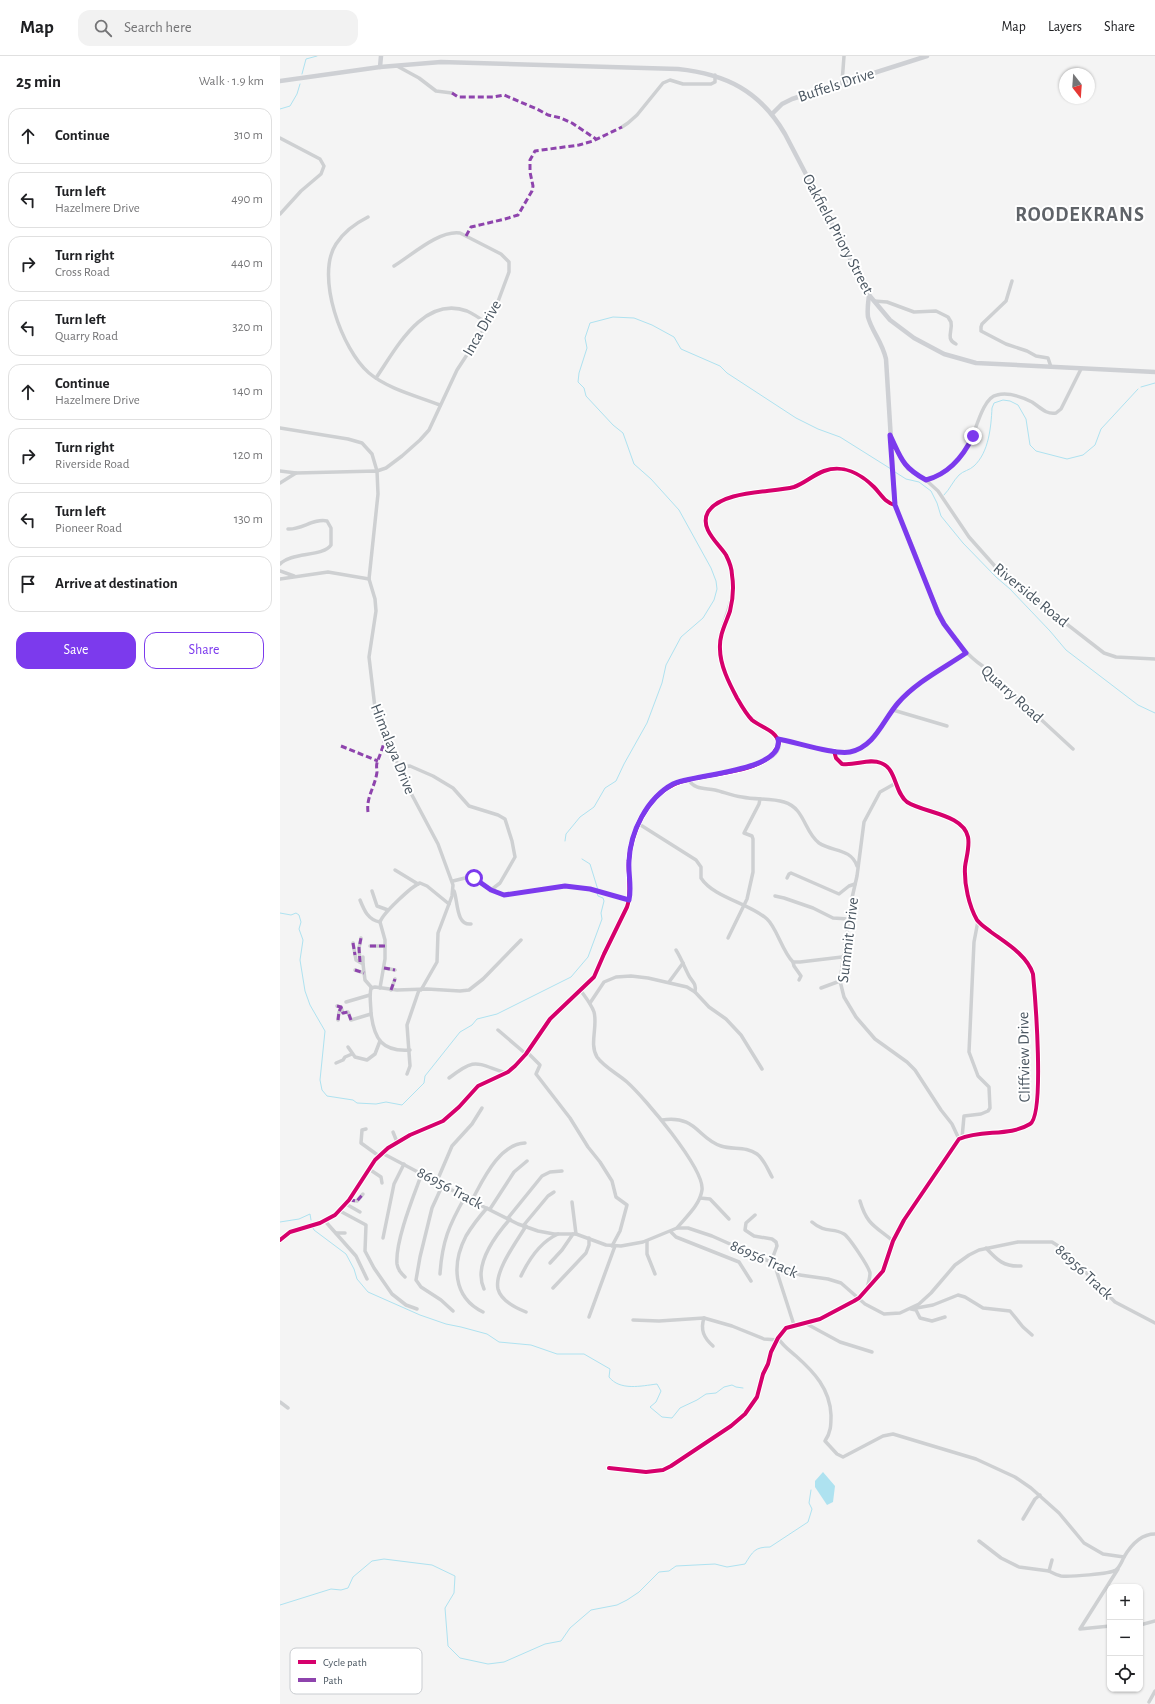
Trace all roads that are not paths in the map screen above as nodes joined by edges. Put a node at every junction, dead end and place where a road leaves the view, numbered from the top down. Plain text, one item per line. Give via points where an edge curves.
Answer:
1 (381, 56) edge
2 (844, 56) edge
3 (927, 56) edge
4 (398, 66) junction
5 (380, 67) junction
6 (715, 75) junction
7 (280, 81) edge
8 (842, 83) junction
9 (452, 93) dead end
10 (772, 114) junction
11 (622, 126) dead end
12 (280, 138) edge
13 (280, 214) edge
14 (368, 217) dead end
15 (394, 266) dead end
16 (1012, 281) dead end
17 (869, 295) junction
18 (874, 301) junction
19 (488, 324) junction
20 (956, 344) dead end
21 (1051, 367) junction
22 (1081, 368) junction
23 (1155, 372) edge
24 (376, 378) junction
25 (440, 405) junction
26 (280, 428) edge
27 (890, 435) junction
28 (280, 471) edge
29 (377, 471) junction
30 (296, 473) junction
31 (926, 480) junction
32 (280, 483) edge
33 (895, 505) junction
34 (288, 529) dead end
35 (280, 564) edge
36 (280, 571) edge
37 (296, 576) junction
38 (280, 578) edge
39 (369, 579) junction
40 (966, 653) junction
41 (1155, 659) edge
42 (893, 710) junction
43 (947, 726) dead end
44 (778, 739) junction
45 (1073, 749) dead end
46 (834, 751) junction
47 (398, 767) junction
48 (688, 779) junction
49 (896, 783) junction
50 (760, 799) junction
51 (639, 824) junction
52 (857, 867) junction
53 (395, 870) dead end
54 (787, 878) dead end
55 (453, 881) junction
56 (418, 884) junction
57 (855, 884) junction
58 (453, 890) junction
59 (491, 890) junction
60 (372, 891) dead end
61 (775, 896) dead end
62 (360, 900) dead end
63 (629, 900) junction
64 (449, 904) junction
65 (744, 905) junction
66 (388, 910) junction
67 (848, 920) junction
68 (978, 921) junction
69 (380, 922) junction
70 (471, 924) dead end
71 (361, 938) dead end
72 (728, 938) dead end
73 (521, 940) dead end
74 (353, 943) dead end
75 (370, 946) dead end
76 (385, 946) junction
77 (676, 950) dead end
78 (363, 957) dead end
79 (842, 957) junction
80 (793, 962) junction
81 (361, 963) junction
82 (683, 963) junction
83 (384, 968) junction
84 (355, 970) dead end
85 (395, 970) dead end
86 (364, 973) junction
87 (396, 979) dead end
88 (799, 980) dead end
89 (670, 982) junction
90 (840, 982) junction
91 (372, 988) junction
92 (380, 988) junction
93 (821, 988) dead end
94 (391, 990) junction
95 (420, 990) junction
96 (581, 992) junction
97 (695, 992) junction
98 (370, 995) junction
99 (346, 1002) dead end
100 (590, 1003) junction
101 (371, 1014) junction
102 (338, 1020) dead end
103 (498, 1030) dead end
104 (380, 1041) junction
105 (348, 1047) dead end
106 (410, 1050) junction
107 (527, 1053) junction
108 (352, 1054) junction
109 (336, 1063) dead end
110 (762, 1070) dead end
111 (506, 1073) junction
112 (407, 1074) dead end
113 (449, 1078) dead end
114 (482, 1108) dead end
115 (662, 1120) junction
116 (366, 1129) dead end
117 (393, 1132) dead end
118 (961, 1138) junction
119 (398, 1142) junction
120 (525, 1143) dead end
121 (380, 1154) junction
122 (528, 1161) dead end
123 (404, 1164) junction
124 (369, 1169) junction
125 (562, 1171) dead end
126 (422, 1173) junction
127 (772, 1177) dead end
128 (437, 1181) junction
129 (382, 1183) dead end
130 (442, 1184) junction
131 (554, 1192) dead end
132 (363, 1194) dead end
133 (465, 1197) junction
134 (700, 1198) junction
135 (349, 1200) junction
136 (472, 1200) junction
137 (860, 1201) dead end
138 (572, 1202) dead end
139 (346, 1204) junction
140 (488, 1208) junction
141 (340, 1211) junction
142 (360, 1212) dead end
143 (755, 1215) dead end
144 (509, 1219) junction
145 (729, 1219) dead end
146 (325, 1221) junction
147 (812, 1222) dead end
148 (525, 1226) junction
149 (677, 1228) junction
150 (671, 1232) junction
151 (335, 1233) junction
152 (345, 1233) dead end
153 (559, 1234) junction
154 (574, 1234) junction
155 (383, 1238) dead end
156 (589, 1238) junction
157 (280, 1240) edge
158 (647, 1241) junction
159 (894, 1241) junction
160 (613, 1246) junction
161 (986, 1248) junction
162 (773, 1262) junction
163 (550, 1263) dead end
164 (1021, 1266) dead end
165 (440, 1274) dead end
166 (655, 1274) dead end
167 (521, 1276) dead end
168 (405, 1277) dead end
169 (367, 1279) dead end
170 (751, 1281) dead end
171 (553, 1288) dead end
172 (484, 1289) dead end
173 (867, 1290) junction
174 (859, 1298) junction
175 (911, 1308) junction
176 (417, 1309) dead end
177 (453, 1311) dead end
178 (483, 1312) dead end
179 (526, 1312) dead end
180 (589, 1317) dead end
181 (945, 1317) dead end
182 (704, 1318) junction
183 (633, 1320) dead end
184 (805, 1323) junction
185 (1155, 1323) edge
186 (794, 1325) junction
187 (1032, 1335) dead end
188 (778, 1339) junction
189 (713, 1346) dead end
190 (872, 1352) dead end
191 (280, 1402) edge
192 (288, 1408) dead end
193 (609, 1468) dead end
194 (1040, 1495) junction
195 (1023, 1519) dead end
196 (1155, 1534) edge
197 (979, 1541) dead end
198 (1124, 1557) junction
199 (1052, 1560) dead end
200 (1121, 1563) junction
201 (1049, 1571) junction
202 (1155, 1621) edge
203 (1143, 1624) edge
204 (1107, 1626) edge
205 (1155, 1691) edge
206 (1149, 1702) dead end

1 - 5 street
2 - 8 street
3 - 8 street, Buffels Drive
4 - 5 street, Oakfield Priory Street
4 - 6 street, Oakfield Priory Street via 441,62 617,66 678,69
4 - 9 street via 436,91
5 - 7 street, Oakfield Priory Street
6 - 10 street, Oakfield Priory Street via 745,90
6 - 11 street via 714,82 706,85 683,84 670,80 663,83 637,115
8 - 10 street, Buffels Drive via 792,99
10 - 17 street, Oakfield Priory Street via 785,134
12 - 13 street via 320,159 324,166 322,172
14 - 24 street via 357,223 336,244 327,275 338,322 347,344 360,364
15 - 19 street, Inca Drive via 439,237 453,232 460,233 501,254 509,262 509,272 498,305
16 - 21 street via 1006,301 982,324 981,331 1006,344 1048,358
17 - 18 street, Oakfield Priory Street
17 - 27 street via 869,320 881,341 886,358
18 - 20 street via 887,302 914,312 931,310 944,315 951,322 950,338
18 - 21 street, Oakfield Priory Street via 902,330 944,354 991,365
19 - 24 street via 461,309 441,309 429,314 406,335
19 - 25 street, Inca Drive via 457,370
21 - 22 street, Oakfield Priory Street
22 - 23 street, Oakfield Priory Street
22 - 31 street via 1061,409 1056,413 1046,412 1031,402 1014,396 998,394 992,397 985,406 968,448 945,473
24 - 25 street via 389,386
25 - 29 street, Inca Drive via 425,436 391,464
26 - 29 street, Himalaya Drive via 356,440 370,450
27 - 31 street, Riverside Road via 904,464
27 - 33 street
28 - 30 street
29 - 30 street
29 - 39 street, Himalaya Drive via 378,494
30 - 32 street
31 - 41 street, Riverside Road via 938,491 969,537 1011,582 1104,653 1116,657
33 - 40 street, Quarry Road via 938,613
33 - 44 street via 887,502 877,490 854,472 835,469 824,471 794,487 728,498 719,502 708,513 706,524 726,556 732,574 732,598 720,641 721,658 733,691 744,710
34 - 35 street via 327,521 331,528 331,545 325,550 292,558
36 - 37 street
37 - 38 street
37 - 39 street via 328,572
39 - 47 street, Himalaya Drive via 376,612 369,657 371,686 377,716
40 - 42 street via 908,694
40 - 45 street, Quarry Road
42 - 43 street
42 - 46 street via 884,726 865,744 850,752
44 - 46 street
44 - 48 street via 779,743 774,753 761,762 739,770
46 - 49 street via 842,764 880,762 889,769
47 - 55 street, Himalaya Drive via 438,844
47 - 59 street via 410,766 432,776 453,788 469,806 498,815 504,820 515,857 500,883
48 - 50 street via 696,787
48 - 51 street via 673,784 653,800
49 - 52 street, Summit Drive via 880,792 865,818
49 - 68 street via 903,798 908,802 951,819 966,832 966,883 974,915
50 - 52 street via 784,802 794,807 802,815 816,840 823,846 850,855
50 - 65 street via 760,804 744,832 752,837 753,865
51 - 63 street via 630,849
51 - 65 street via 696,860 701,867 701,878 707,886
52 - 57 street, Summit Drive
53 - 56 street
54 - 57 street via 791,872 839,894
55 - 58 street, Himalaya Drive
55 - 59 street via 474,878
56 - 64 street via 425,884
56 - 66 street
57 - 67 street, Summit Drive
58 - 64 street, Himalaya Drive
58 - 70 street via 461,920
59 - 63 street via 507,895 558,886 573,887
60 - 66 street via 377,906
61 - 67 street via 813,908 832,918
62 - 69 street via 368,916
63 - 96 street via 594,977
64 - 95 street, Himalaya Drive via 438,933 437,962
65 - 72 street
65 - 80 street via 769,922
66 - 69 street
67 - 79 street, Summit Drive
68 - 118 street via 974,942 969,1052 978,1076 989,1087 991,1104 985,1113 964,1116
68 - 118 street, Cliffview Drive via 1021,955 1031,967 1039,1089 1035,1118 1030,1124 1004,1132 974,1134
69 - 76 street
71 - 81 street
73 - 95 street via 469,990
74 - 81 street via 356,960
75 - 76 street
76 - 83 street
77 - 82 street
78 - 81 street
79 - 80 street
79 - 90 street, Summit Drive
80 - 88 street via 801,976
81 - 86 street
82 - 89 street
82 - 97 street via 694,982
83 - 85 street
83 - 92 street
84 - 86 street
86 - 91 street via 365,980
87 - 94 street
89 - 97 street
89 - 100 street via 631,976 616,977 604,982
90 - 93 street
90 - 118 street, Summit Drive via 846,1002 856,1017 875,1039 915,1070
91 - 92 street
91 - 98 street
92 - 94 street
94 - 95 street
95 - 106 street, Himalaya Drive via 408,1021
96 - 100 street
96 - 107 street via 550,1019
97 - 110 street via 741,1035
98 - 99 street
98 - 101 street
100 - 115 street via 595,1017 594,1048 597,1057 630,1085
101 - 102 street via 351,1020 348,1012 343,1013 339,1006
101 - 104 street via 374,1032
103 - 107 street
104 - 106 street via 391,1049
104 - 108 street via 375,1054 369,1059 360,1059
105 - 108 street
106 - 112 street, Himalaya Drive
107 - 111 street
107 - 160 street via 540,1065 536,1074 538,1078 570,1118 612,1181 616,1197 627,1205
108 - 109 street
111 - 113 street via 474,1063 468,1064
111 - 119 street via 478,1086 450,1116
114 - 128 street via 472,1124 452,1146
115 - 127 street via 684,1121 716,1144 754,1152 761,1157
115 - 134 street via 701,1179 703,1188
116 - 121 street, 86956 Track via 362,1130 361,1143
117 - 119 street
118 - 159 street via 904,1220
119 - 121 street
120 - 136 street via 516,1144 498,1158
121 - 123 street, 86956 Track
121 - 124 street
122 - 140 street via 514,1172
123 - 126 street, 86956 Track
123 - 155 street via 394,1184
124 - 129 street via 381,1177
124 - 135 street
125 - 144 street via 542,1176
126 - 128 street, 86956 Track
126 - 168 street via 407,1215 398,1254 398,1269
128 - 130 street, 86956 Track
130 - 133 street, 86956 Track
130 - 177 street via 432,1208 416,1280 421,1287
131 - 148 street
132 - 135 street via 357,1201
133 - 136 street, 86956 Track
133 - 165 street via 444,1241
134 - 145 street via 710,1199
134 - 149 street
135 - 139 street
136 - 140 street, 86956 Track
137 - 159 street via 870,1223
138 - 154 street
139 - 141 street
139 - 142 street
140 - 144 street, 86956 Track
140 - 178 street via 473,1225 463,1244 457,1276 462,1293 473,1306
141 - 146 street
141 - 176 street via 366,1225 365,1251 374,1268 392,1294 406,1305
143 - 162 street via 746,1223 745,1230 754,1236 776,1242
144 - 148 street, 86956 Track
144 - 172 street via 497,1234 484,1261 480,1278
146 - 151 street
146 - 157 street via 290,1232
147 - 173 street via 824,1230 842,1233 848,1237 870,1272
148 - 153 street, 86956 Track via 545,1233
148 - 179 street via 503,1264 498,1285 500,1294 510,1304
149 - 150 street, 86956 Track
149 - 162 street, 86956 Track via 688,1228 712,1236
150 - 158 street, 86956 Track
150 - 170 street via 676,1237 738,1262
151 - 152 street
151 - 169 street via 356,1256
153 - 154 street, 86956 Track
153 - 167 street via 549,1239 532,1256
154 - 156 street, 86956 Track
154 - 163 street
156 - 160 street, 86956 Track
156 - 171 street via 586,1253
158 - 160 street, 86956 Track via 634,1245
158 - 166 street via 647,1254
159 - 173 street via 883,1271
160 - 180 street
161 - 164 street via 1004,1264 1012,1267
161 - 175 street, 86956 Track via 960,1261 931,1293
161 - 185 street, 86956 Track via 1018,1242 1057,1245 1115,1302
162 - 174 street, 86956 Track via 806,1277 841,1283
162 - 186 street
173 - 174 street
174 - 175 street, 86956 Track via 872,1309 884,1314 900,1313
174 - 184 street via 820,1319
175 - 181 street via 916,1310 920,1318 932,1321
175 - 187 street via 933,1305 962,1295 983,1308 1010,1311
182 - 183 street
182 - 188 street via 764,1339
182 - 189 street via 703,1332
184 - 186 street
184 - 190 street via 840,1342
186 - 188 street via 786,1328
188 - 193 street via 763,1374 757,1397 745,1414 731,1426 663,1470 646,1472
188 - 194 street via 819,1380 828,1395 831,1430 825,1441 837,1454 843,1457 883,1436 893,1434 976,1459 1015,1477
191 - 192 street
194 - 195 street
194 - 198 street via 1064,1518 1084,1543 1103,1554
196 - 198 street via 1136,1542
197 - 201 street via 1001,1558 1019,1567
198 - 200 street
199 - 201 street
200 - 201 street via 1114,1571 1087,1575 1062,1576
200 - 204 street via 1080,1629
202 - 203 street
205 - 206 street

